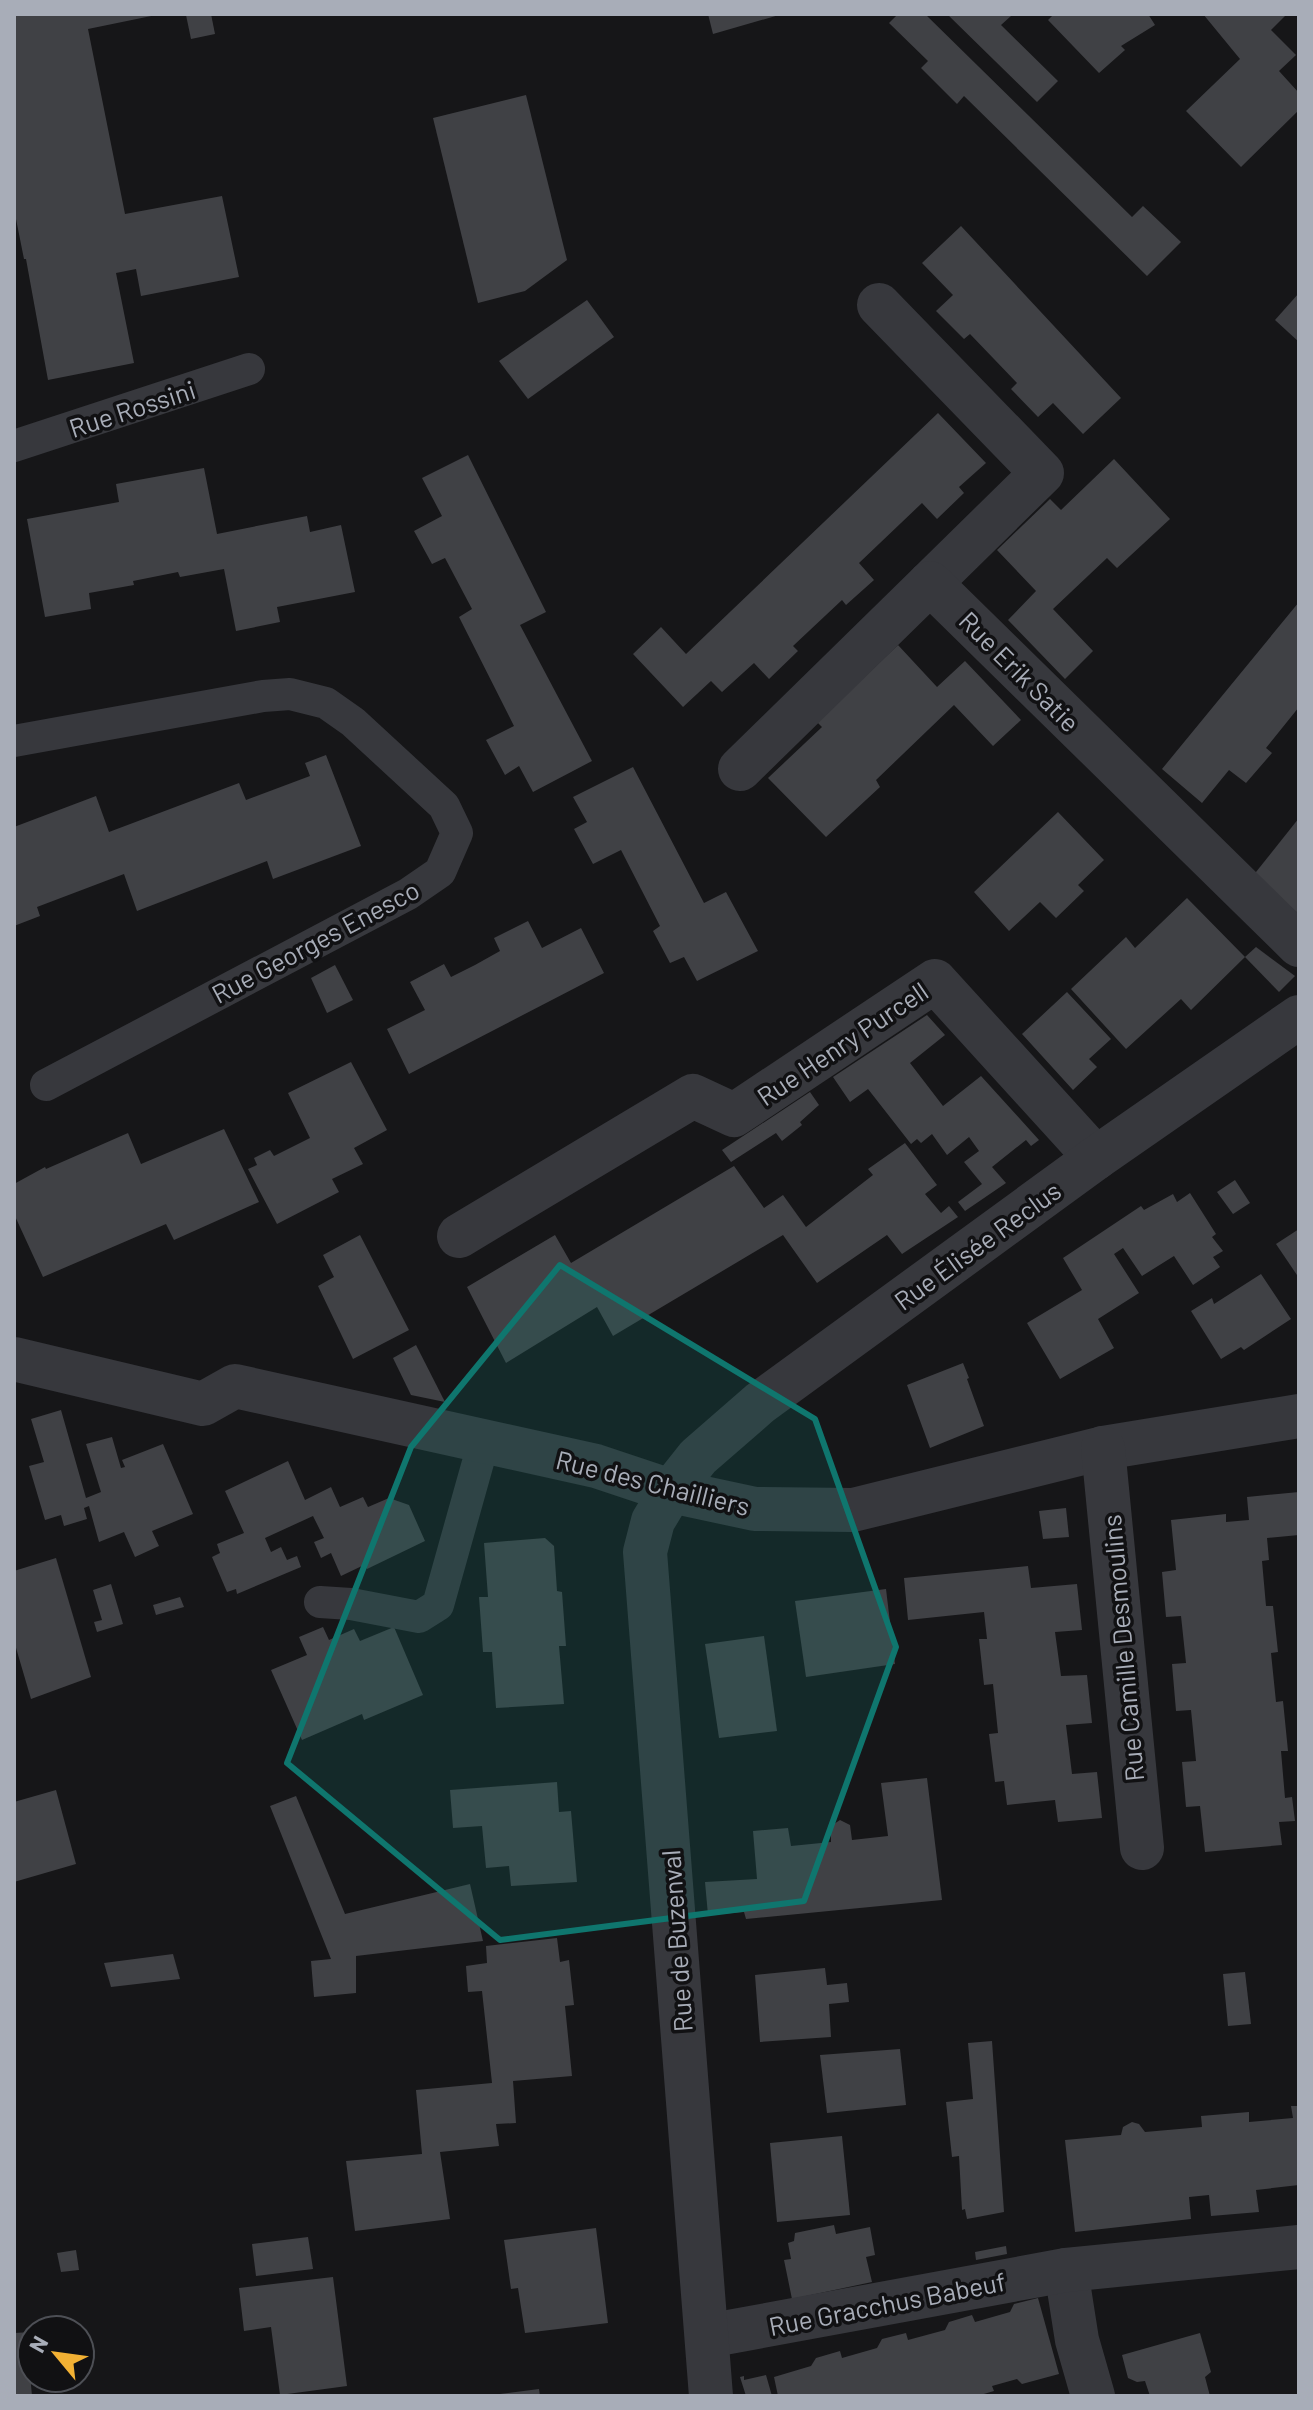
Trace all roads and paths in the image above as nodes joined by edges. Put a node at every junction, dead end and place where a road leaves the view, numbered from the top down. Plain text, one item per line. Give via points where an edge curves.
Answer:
1 (879, 305) dead end
2 (249, 369) dead end
3 (14, 446) edge
4 (930, 583) junction
5 (14, 741) edge
6 (740, 769) dead end
7 (1299, 945) edge
8 (1299, 1017) edge
9 (46, 1085) dead end
10 (1096, 1158) junction
11 (459, 1236) dead end
12 (14, 1359) edge
13 (1299, 1416) edge
14 (484, 1441) junction
15 (1103, 1448) junction
16 (671, 1491) junction
17 (320, 1602) dead end
18 (1142, 1848) dead end
19 (1299, 2247) edge
20 (1066, 2270) junction
21 (707, 2336) junction
22 (711, 2396) edge
23 (1093, 2396) edge

1 - 4 street via 1042,473
2 - 3 lane, Rue Rossini
4 - 6 street
4 - 7 street, Rue Erik Satie
5 - 9 lane, Rue Georges Enesco via 290,694 326,703 353,722 444,806 457,833 440,872 408,894
8 - 10 street, Rue Élisée Reclus
10 - 11 street, Rue Henry Purcell via 935,981 734,1115 693,1096
10 - 16 street, Rue Élisée Reclus via 760,1403 698,1457
12 - 14 street, Rue des Chailliers via 203,1404 235,1386
13 - 15 street, Rue des Chailliers
14 - 16 street, Rue des Chailliers via 596,1466
14 - 17 lane via 438,1605 419,1617
15 - 16 street, Rue des Chailliers via 853,1510 755,1509
15 - 18 street, Rue Camille Desmoulins
16 - 21 street, Rue de Buzenval via 653,1521 645,1552
19 - 20 street, Rue Gracchus Babeuf
20 - 21 street, Rue Gracchus Babeuf
20 - 23 street
21 - 22 street, Rue de Buzenval

